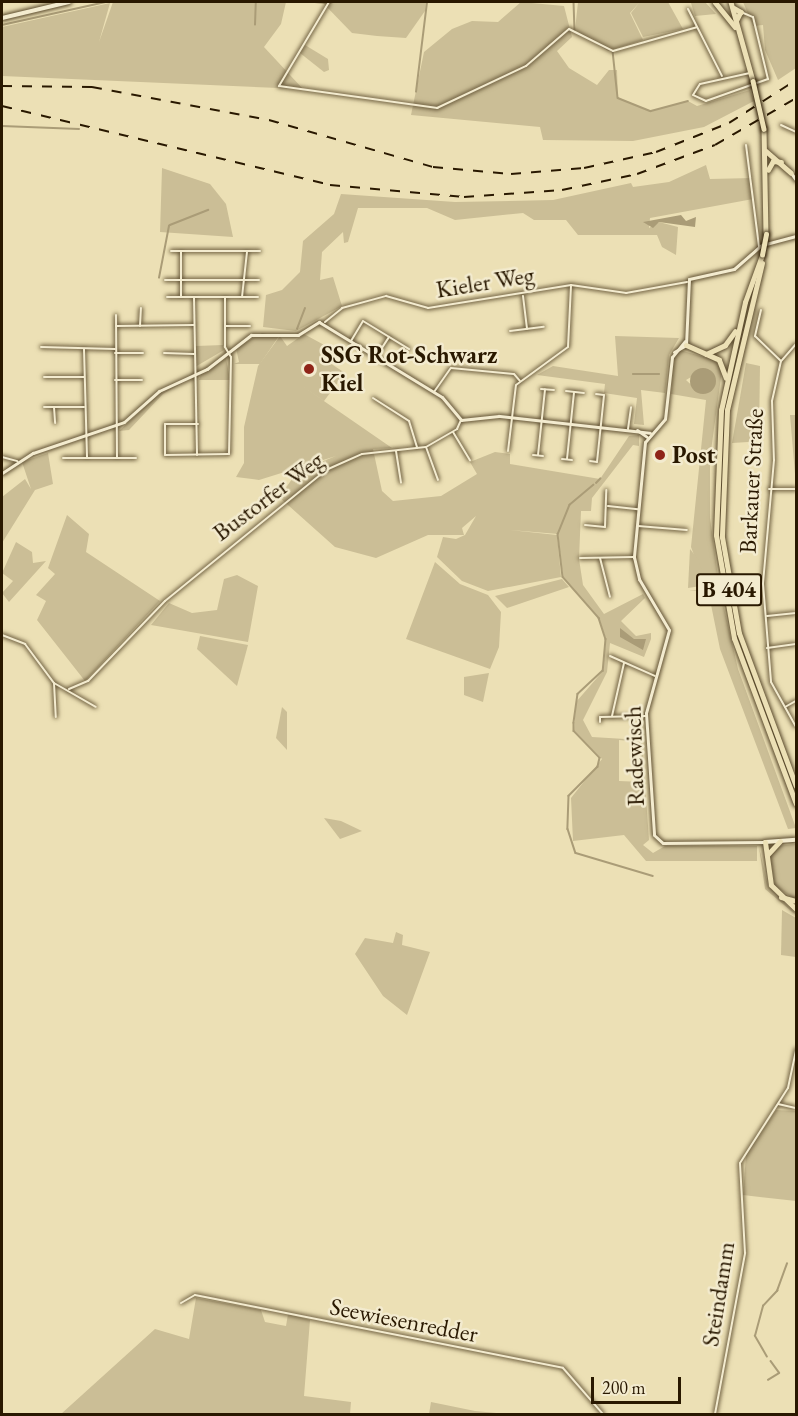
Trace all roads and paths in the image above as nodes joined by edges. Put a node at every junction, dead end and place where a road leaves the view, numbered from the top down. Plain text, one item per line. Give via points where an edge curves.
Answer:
1 (69, 2) edge
2 (715, 2) edge
3 (328, 3) edge
4 (732, 4) edge
5 (688, 9) dead end
6 (741, 12) junction
7 (2, 18) edge
8 (736, 23) junction
9 (697, 27) junction
10 (740, 39) junction
11 (748, 61) junction
12 (741, 71) junction
13 (751, 74) junction
14 (722, 77) junction
15 (781, 125) dead end
16 (796, 132) edge
17 (747, 145) dead end
18 (766, 151) junction
19 (781, 162) junction
20 (767, 172) junction
21 (791, 173) joint
22 (796, 180) edge
23 (796, 236) edge
24 (759, 247) junction
25 (171, 250) dead end
26 (182, 250) junction
27 (247, 251) junction
28 (260, 251) dead end
29 (762, 255) junction
30 (165, 280) dead end
31 (182, 280) junction
32 (242, 280) junction
33 (259, 280) dead end
34 (687, 282) junction
35 (571, 285) junction
36 (523, 295) junction
37 (167, 297) dead end
38 (182, 297) junction
39 (194, 297) junction
40 (225, 297) junction
41 (242, 297) junction
42 (258, 297) dead end
43 (141, 308) dead end
44 (761, 310) dead end
45 (116, 315) dead end
46 (324, 322) junction
47 (740, 322) junction
48 (194, 325) junction
49 (115, 326) junction
50 (140, 326) junction
51 (225, 326) junction
52 (250, 326) dead end
53 (544, 327) dead end
54 (527, 329) junction
55 (510, 331) dead end
56 (389, 337) junction
57 (351, 341) junction
58 (686, 343) junction
59 (796, 344) edge
60 (40, 347) dead end
61 (84, 349) junction
62 (115, 349) junction
63 (409, 349) dead end
64 (115, 353) junction
65 (143, 353) dead end
66 (164, 353) dead end
67 (228, 353) junction
68 (194, 354) junction
69 (704, 354) junction
70 (376, 357) junction
71 (781, 361) junction
72 (196, 375) junction
73 (44, 377) dead end
74 (84, 377) junction
75 (115, 380) junction
76 (142, 380) dead end
77 (520, 381) junction
78 (726, 382) junction
79 (554, 390) dead end
80 (566, 391) dead end
81 (434, 392) junction
82 (574, 392) junction
83 (584, 393) dead end
84 (597, 394) dead end
85 (374, 398) dead end
86 (44, 407) dead end
87 (54, 407) junction
88 (84, 407) junction
89 (631, 407) dead end
90 (511, 417) junction
91 (461, 420) junction
92 (541, 420) junction
93 (55, 423) dead end
94 (571, 423) junction
95 (198, 424) junction
96 (116, 425) junction
97 (601, 426) junction
98 (628, 429) junction
99 (453, 432) junction
100 (649, 435) junction
101 (85, 436) junction
102 (426, 447) junction
103 (417, 448) junction
104 (396, 451) junction
105 (508, 451) dead end
106 (197, 454) junction
107 (532, 455) dead end
108 (538, 455) junction
109 (543, 456) dead end
110 (2, 457) edge
111 (63, 458) dead end
112 (87, 458) junction
113 (117, 458) junction
114 (136, 458) dead end
115 (562, 459) dead end
116 (567, 459) junction
117 (470, 460) dead end
118 (572, 460) dead end
119 (17, 461) junction
120 (590, 462) dead end
121 (2, 473) edge
122 (438, 480) dead end
123 (401, 483) dead end
124 (769, 489) junction
125 (796, 489) edge
126 (606, 490) dead end
127 (608, 506) junction
128 (639, 509) junction
129 (585, 525) dead end
130 (638, 526) junction
131 (687, 530) dead end
132 (634, 557) junction
133 (580, 558) dead end
134 (600, 558) junction
135 (610, 597) dead end
136 (796, 613) edge
137 (765, 616) junction
138 (2, 635) edge
139 (796, 644) edge
140 (767, 648) junction
141 (610, 656) dead end
142 (624, 663) junction
143 (655, 676) junction
144 (54, 683) junction
145 (69, 689) junction
146 (796, 701) edge
147 (784, 707) junction
148 (96, 708) dead end
149 (612, 716) junction
150 (646, 716) junction
151 (56, 717) dead end
152 (600, 722) dead end
153 (796, 728) edge
154 (796, 786) edge
155 (796, 804) edge
156 (796, 840) edge
157 (780, 841) junction
158 (765, 842) junction
159 (766, 857) junction
160 (775, 892) junction
161 (796, 901) edge
162 (796, 909) edge
163 (796, 1049) edge
164 (778, 1104) junction
165 (796, 1108) edge
166 (181, 1303) dead end
167 (603, 1414) edge
168 (715, 1414) edge

1 - 7 main road
2 - 10 main road
3 - 9 street via 279,86 437,108 526,66 569,29 613,51
4 - 6 main road
4 - 8 main road, B 404
5 - 9 street
6 - 8 main road
6 - 14 street via 753,17 769,77 706,101 693,97 698,85
8 - 10 main road, B 404
9 - 14 street
10 - 11 main road, B 404
11 - 12 street
11 - 13 main road, B 404
12 - 13 street
12 - 14 street
13 - 18 main road, B 404, bridge
15 - 16 street
17 - 24 street
18 - 19 main road
18 - 20 main road, B 404
19 - 20 main road via 772,162
19 - 21 main road
20 - 29 main road, B 404, bridge
21 - 22 street
23 - 24 street, Kieler Weg
24 - 34 street, Kieler Weg via 734,270
25 - 26 street
26 - 27 street
26 - 31 street
27 - 28 street
27 - 32 street
29 - 47 highway, B 404
29 - 154 highway, B 404 via 727,410 722,537 743,648
30 - 31 street
31 - 32 street
31 - 38 street
32 - 33 street
32 - 41 street
34 - 35 street, Kieler Weg via 626,293
34 - 58 street
35 - 36 street, Kieler Weg
35 - 77 street via 568,347
36 - 46 street, Kieler Weg via 428,308 375,298 342,308
36 - 54 street
37 - 38 street
38 - 39 street
39 - 40 street
39 - 48 street
40 - 41 street
40 - 51 street
41 - 42 street
43 - 50 street
44 - 71 street via 755,336
45 - 49 street
46 - 57 street
46 - 67 street, Kieler Weg via 298,335 258,333
47 - 69 highway via 727,344
47 - 78 highway, B 404
48 - 50 street
48 - 68 street
49 - 50 street
49 - 62 street
51 - 52 street
51 - 67 street
53 - 54 street
54 - 55 street
56 - 57 street via 363,321
56 - 63 street
56 - 70 street
57 - 70 street
58 - 69 highway
58 - 100 street via 674,352 666,415
59 - 71 street, Barkauer Straße
60 - 61 street
61 - 62 street
61 - 74 street
62 - 64 street
64 - 65 street
64 - 75 street
66 - 68 street
67 - 72 street, Kieler Weg
67 - 106 street via 229,454
68 - 72 street
69 - 78 highway via 722,363
70 - 81 street
71 - 124 street, Barkauer Straße via 771,407 774,460
72 - 95 street
72 - 96 street, Kieler Weg via 159,391
73 - 74 street
74 - 88 street
75 - 76 street
75 - 96 street
77 - 81 street via 514,374 451,369
77 - 90 street
78 - 155 highway, B 404 via 715,476 721,573 741,660
79 - 92 street via 543,389
80 - 82 street
81 - 91 street
82 - 83 street
82 - 94 street
84 - 97 street via 604,395
85 - 103 street via 409,421
86 - 87 street
87 - 88 street
87 - 93 street
88 - 101 street
89 - 98 street
90 - 91 street
90 - 92 street
90 - 105 street
91 - 99 street, Bustorfer Weg
92 - 94 street
92 - 108 street
94 - 97 street
94 - 116 street
95 - 106 street
95 - 106 street via 165,424 165,455
96 - 101 street, Kieler Weg
96 - 113 street
97 - 98 street
97 - 120 street via 597,462
98 - 100 street
99 - 102 street, Bustorfer Weg
99 - 117 street
100 - 128 street, Radewisch
101 - 112 street
101 - 119 street, Kieler Weg
102 - 103 street, Bustorfer Weg
102 - 122 street
103 - 104 street, Bustorfer Weg
104 - 123 street
104 - 145 street, Bustorfer Weg via 353,457 326,470 180,588 88,681
107 - 108 street
108 - 109 street
110 - 119 street
111 - 112 street
112 - 113 street
113 - 114 street
115 - 116 street
116 - 118 street
119 - 121 street, Kieler Weg
124 - 125 street
124 - 137 street, Barkauer Straße
126 - 127 street
127 - 128 street
127 - 129 street via 608,527
128 - 130 street, Radewisch
130 - 131 street
130 - 132 street, Radewisch
132 - 134 street
132 - 143 street, Radewisch via 639,579 669,630 667,651
133 - 134 street
134 - 135 street
136 - 137 street
137 - 140 street, Barkauer Straße
138 - 144 street via 25,644
139 - 140 street
140 - 147 street, Barkauer Straße via 771,682
141 - 142 street
142 - 143 street
142 - 149 street
143 - 150 street, Radewisch
144 - 145 street
144 - 151 street
145 - 148 street
146 - 147 street
147 - 153 street, Barkauer Straße
149 - 150 street
149 - 152 street
150 - 158 street, Radewisch via 657,841
156 - 157 main road
157 - 158 main road
157 - 159 highway
158 - 159 highway
159 - 160 highway
160 - 161 highway
160 - 162 highway
163 - 164 street, Steindamm
164 - 165 street
164 - 168 street, Steindamm via 740,1163 745,1253
166 - 167 street, Seewiesenredder via 195,1295 563,1368

